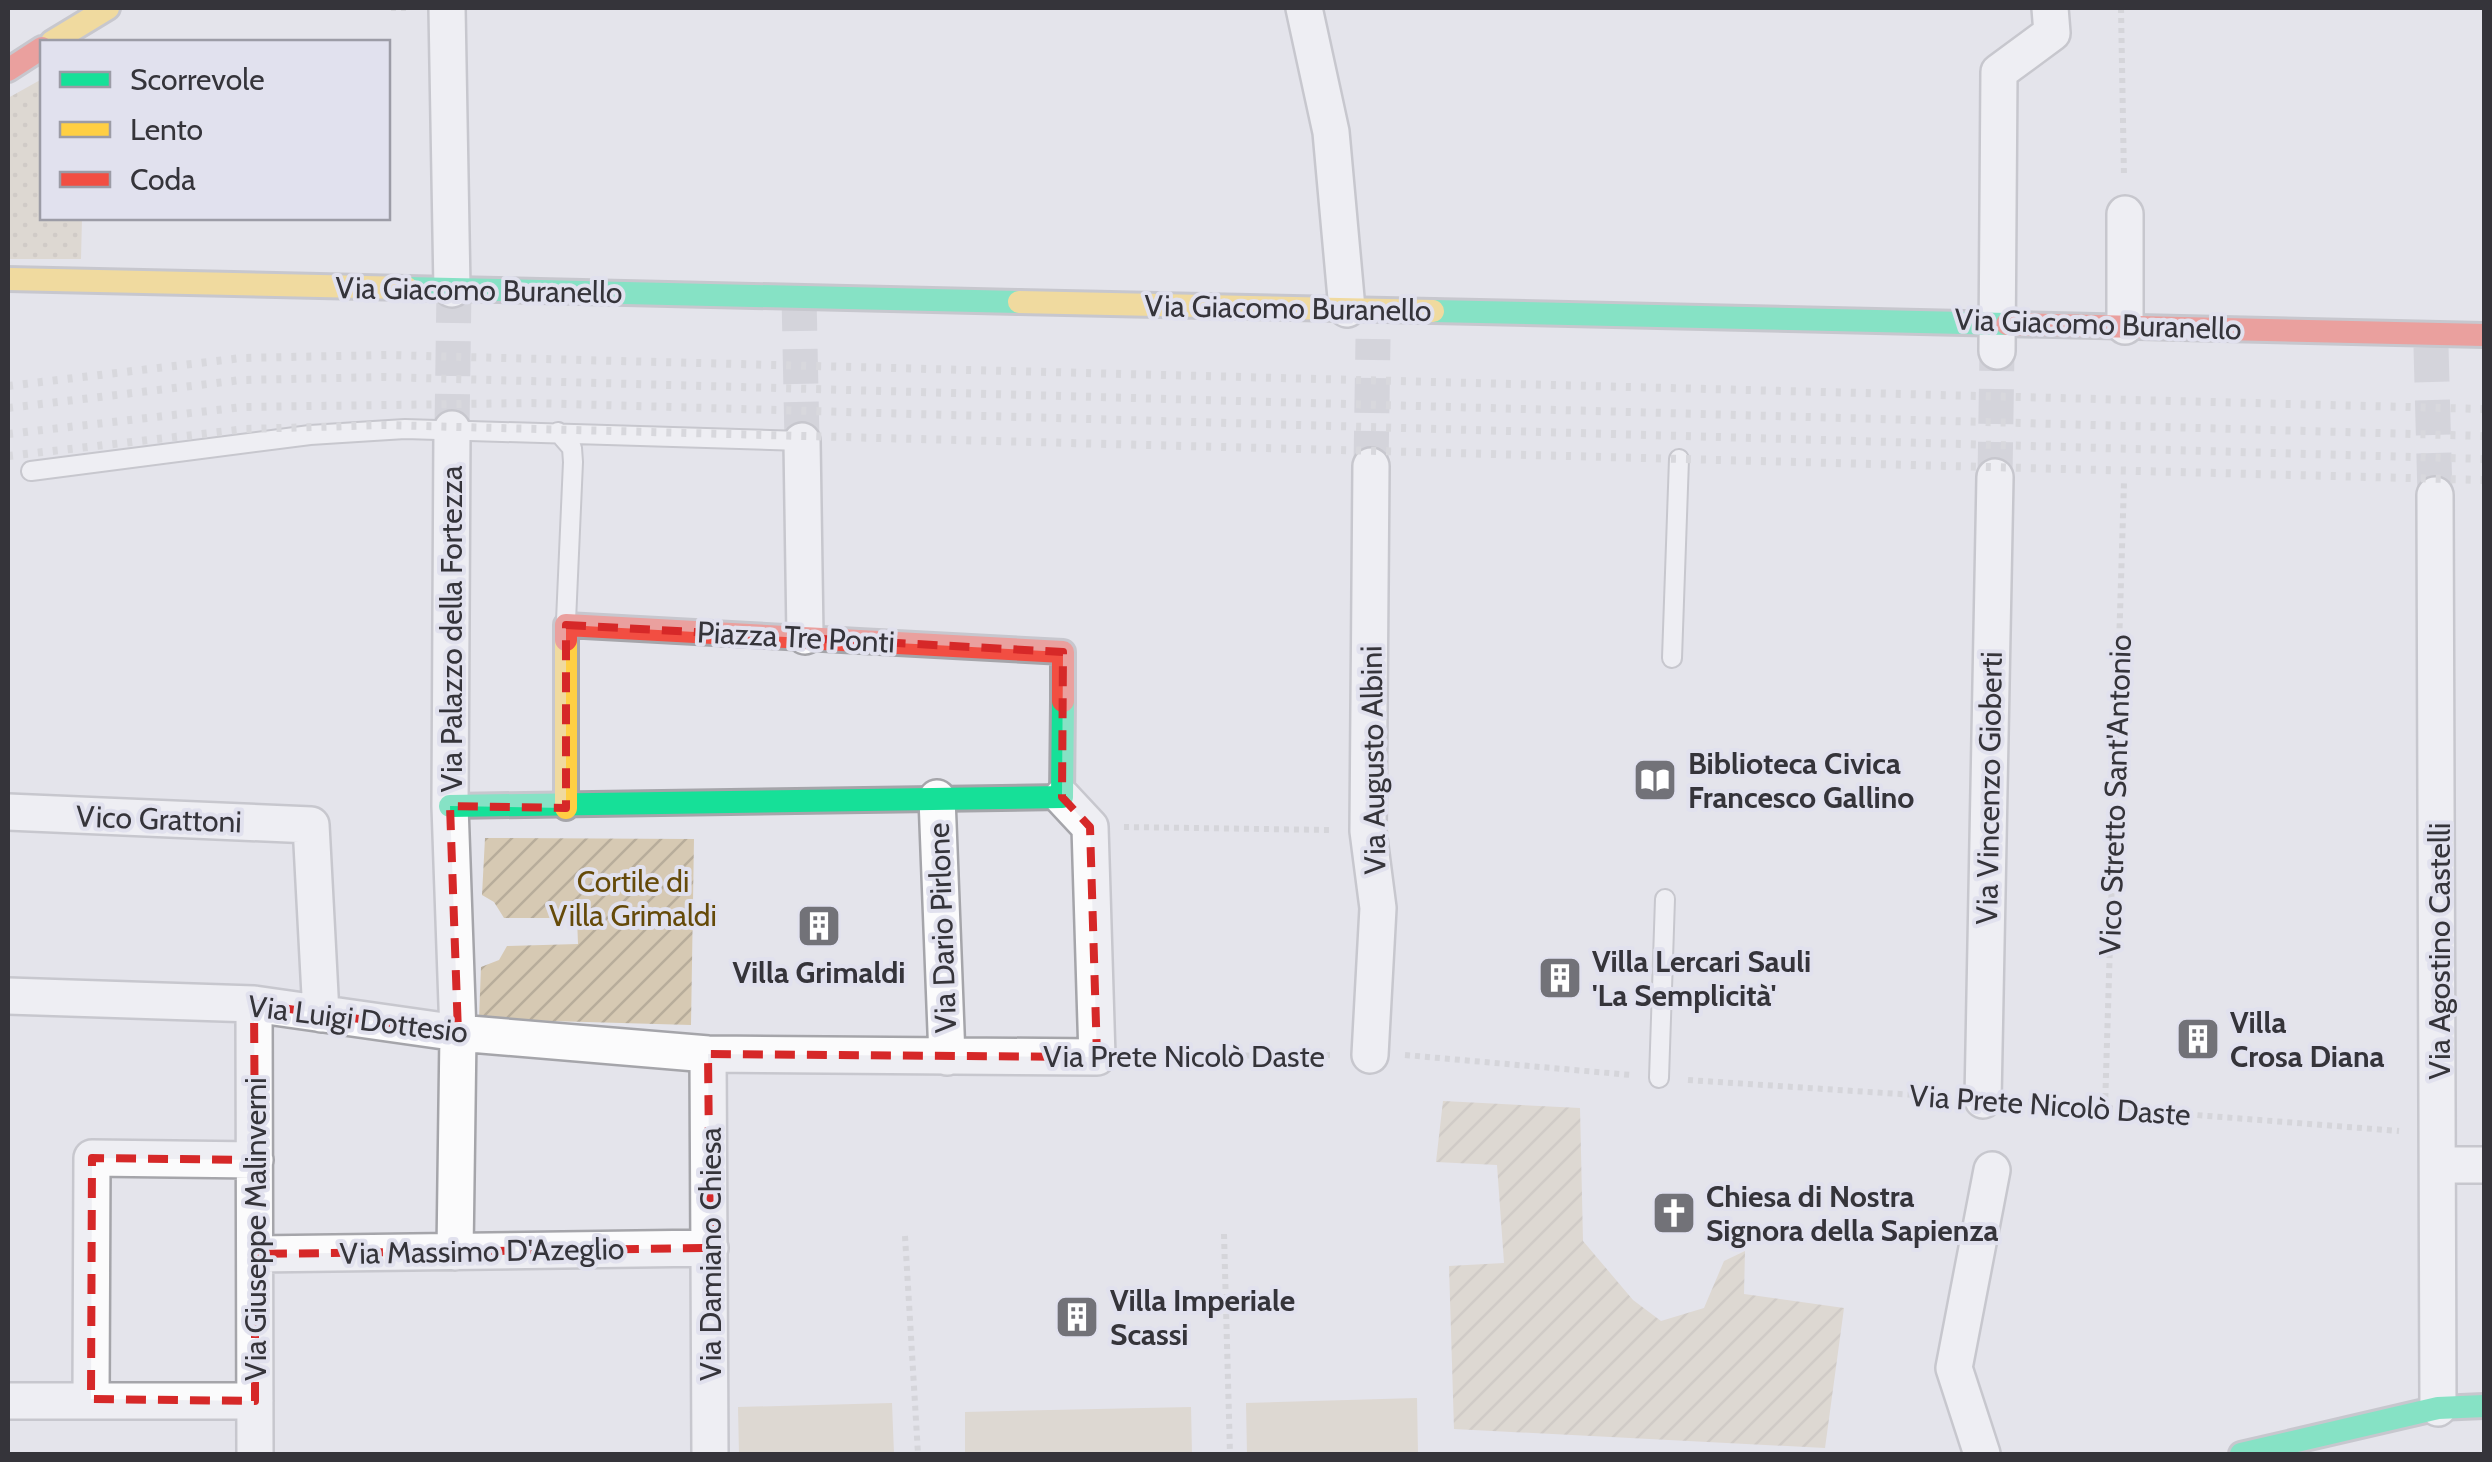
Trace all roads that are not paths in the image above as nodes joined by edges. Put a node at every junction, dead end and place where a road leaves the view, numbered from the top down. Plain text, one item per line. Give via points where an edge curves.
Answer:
1 (108, 8) edge
2 (448, 8) edge
3 (1304, 8) edge
4 (2050, 8) edge
5 (55, 40) edge
6 (40, 49) edge
7 (8, 70) edge
8 (2125, 214) road end
9 (8, 279) edge
10 (452, 289) junction
11 (1365, 320) junction
12 (2125, 326) junction
13 (2484, 335) edge
14 (1998, 336) junction
15 (452, 429) junction
16 (558, 432) junction
17 (802, 441) joint
18 (1679, 460) dead end
19 (1372, 466) tunnel mouth
20 (31, 471) dead end
21 (1995, 477) tunnel mouth
22 (2435, 494) tunnel mouth
23 (566, 625) junction
24 (805, 636) junction
25 (1672, 658) dead end
26 (1062, 797) junction
27 (937, 798) junction
28 (450, 806) junction
29 (566, 808) junction
30 (8, 812) edge
31 (1665, 899) dead end
32 (8, 996) edge
33 (254, 1004) junction
34 (321, 1014) junction
35 (458, 1033) junction
36 (708, 1054) junction
37 (1370, 1055) road end
38 (947, 1058) junction
39 (1659, 1078) road end
40 (1983, 1100) road end
41 (2440, 1150) junction
42 (255, 1160) junction
43 (2484, 1165) edge
44 (1992, 1170) dead end
45 (710, 1248) junction
46 (455, 1252) junction
47 (255, 1254) junction
48 (90, 1399) junction
49 (8, 1401) edge
50 (255, 1401) junction
51 (2484, 1406) edge
52 (2438, 1408) junction
53 (255, 1454) edge
54 (710, 1454) edge
55 (1982, 1454) edge
56 (2241, 1454) edge

1 - 5 street
2 - 10 street
3 - 11 street
4 - 14 street via 2052,33 1999,72
6 - 7 street
8 - 12 street
9 - 10 street, Via Giacomo Buranello
10 - 11 street, Via Giacomo Buranello
11 - 14 street, Via Giacomo Buranello
12 - 13 street, Via Giacomo Buranello via 2431,339
12 - 14 street, Via Giacomo Buranello
15 - 16 lane
15 - 20 lane, Via Palazzo della Fortezza via 310,434
15 - 28 street, Via Palazzo della Fortezza
16 - 17 lane
16 - 23 lane via 572,448 573,462
17 - 24 street
18 - 25 lane
19 - 37 street, Via Augusto Albini via 1368,831 1378,908
21 - 40 street, Via Vincenzo Gioberti
22 - 41 street, Via Agostino Castelli
23 - 24 street, Piazza Tre Ponti
23 - 29 street
24 - 26 street, Piazza Tre Ponti via 1063,652
26 - 27 street
26 - 38 street, Via Prete Nicolò Daste via 1090,827 1097,1056
27 - 29 street
27 - 38 street, Via Dario Pirlone
28 - 29 street
28 - 35 street, Via Palazzo della Fortezza
30 - 34 street, Vico Grattoni via 311,825
31 - 39 lane
32 - 33 street, Via Luigi Dottesio
33 - 34 street, Via Luigi Dottesio
33 - 42 street, Via Giuseppe Malinverni
34 - 35 street, Via Luigi Dottesio
35 - 36 street, Via Luigi Dottesio
35 - 46 street, Via Palazzo della Fortezza
36 - 38 street, Via Prete Nicolò Daste
36 - 45 street, Via Damiano Chiesa
41 - 43 street
41 - 52 street, Via Agostino Castelli
42 - 47 street, Via Giuseppe Malinverni
42 - 48 street via 92,1158
44 - 55 street via 1954,1368
45 - 46 street, Via Massimo D'Azeglio
45 - 54 street, Via Damiano Chiesa
46 - 47 street, Via Massimo D'Azeglio
47 - 50 street, Via Giuseppe Malinverni
48 - 49 street
48 - 50 street
50 - 53 street, Via Giuseppe Malinverni
51 - 52 street
52 - 56 street

